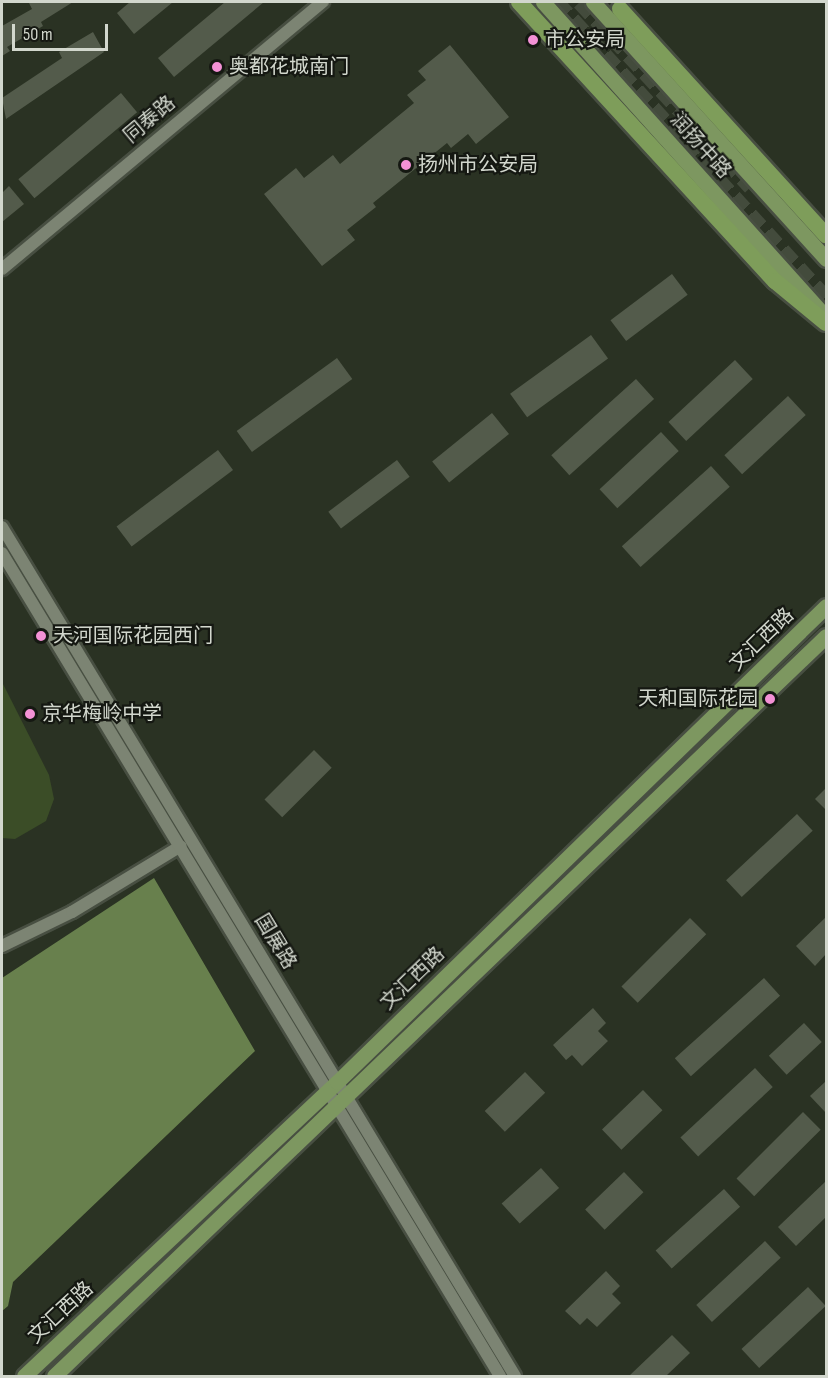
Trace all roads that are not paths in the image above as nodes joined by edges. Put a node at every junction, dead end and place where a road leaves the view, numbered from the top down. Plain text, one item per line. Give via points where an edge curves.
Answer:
1 (323, 2) edge
2 (519, 2) edge
3 (543, 2) edge
4 (593, 2) edge
5 (620, 9) dead end
6 (826, 235) edge
7 (826, 259) edge
8 (2, 269) edge
9 (826, 318) edge
10 (826, 323) edge
11 (2, 527) edge
12 (2, 553) edge
13 (826, 606) edge
14 (826, 636) edge
15 (181, 846) junction
16 (2, 946) edge
17 (333, 1086) junction
18 (344, 1104) junction
19 (24, 1377) edge
20 (54, 1377) edge
21 (500, 1377) edge
22 (515, 1377) edge

1 - 8 street, 同泰路
2 - 10 highway via 775,281
3 - 9 main road, 润扬中路
4 - 7 main road, 润扬中路
5 - 6 highway
11 - 17 street, 国展路
12 - 15 street, 国展路
13 - 17 main road, 文汇西路
14 - 18 main road
15 - 16 street via 72,912
15 - 17 street, 国展路
17 - 18 street, 国展路
17 - 19 main road, 文汇西路
18 - 20 main road
18 - 21 street, 国展路
18 - 22 street, 国展路

